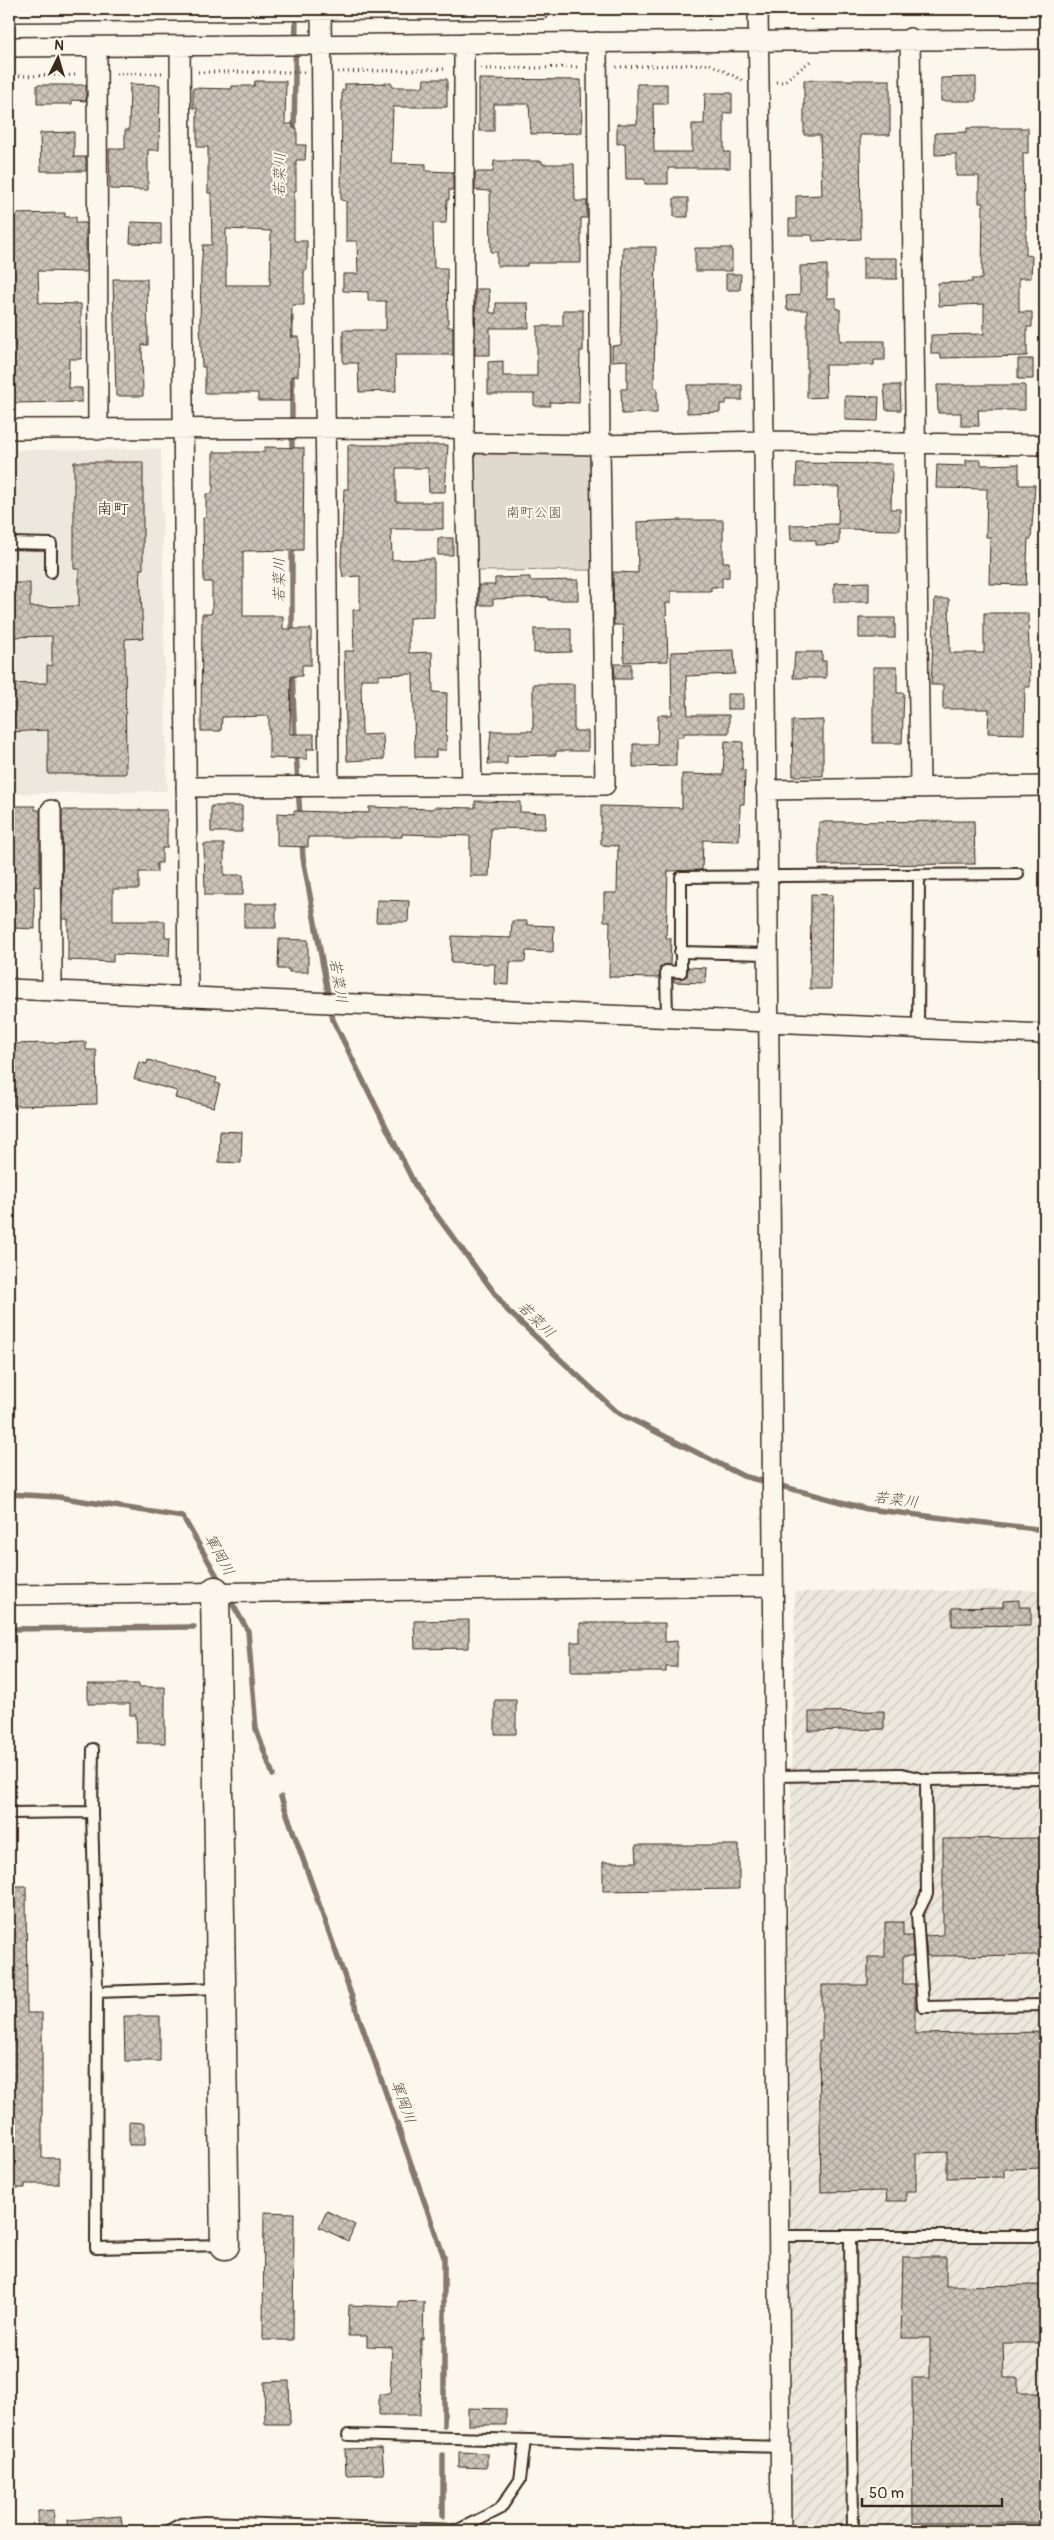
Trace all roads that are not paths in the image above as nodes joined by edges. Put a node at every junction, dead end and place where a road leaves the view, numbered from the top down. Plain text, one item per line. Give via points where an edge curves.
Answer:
1 (541, 9) edge
2 (758, 9) edge
3 (264, 10) edge
4 (321, 10) edge
5 (9, 12) edge
6 (910, 38) junction
7 (1045, 38) edge
8 (759, 40) junction
9 (597, 42) junction
10 (464, 43) junction
11 (323, 44) junction
12 (9, 47) edge
13 (97, 47) junction
14 (180, 47) junction
15 (327, 428) junction
16 (9, 429) edge
17 (98, 430) junction
18 (183, 430) junction
19 (465, 436) junction
20 (764, 441) junction
21 (917, 444) junction
22 (600, 445) junction
23 (1045, 445) edge
24 (9, 544) edge
25 (51, 572) dead end
26 (329, 786) junction
27 (472, 786) junction
28 (1045, 786) edge
29 (186, 787) junction
30 (920, 788) junction
31 (766, 790) junction
32 (51, 810) dead end
33 (1018, 874) dead end
34 (920, 875) junction
35 (767, 876) junction
36 (680, 952) junction
37 (768, 954) junction
38 (9, 988) edge
39 (52, 990) junction
40 (188, 996) junction
41 (668, 1018) junction
42 (769, 1022) junction
43 (918, 1029) junction
44 (1045, 1034) edge
45 (774, 1586) junction
46 (215, 1591) junction
47 (9, 1595) edge
48 (92, 1749) dead end
49 (775, 1776) junction
50 (1045, 1778) edge
51 (926, 1780) junction
52 (9, 1812) edge
53 (92, 1812) junction
54 (221, 1988) junction
55 (98, 1992) junction
56 (1045, 2005) edge
57 (778, 2236) junction
58 (850, 2236) junction
59 (1045, 2236) edge
60 (225, 2245) joint
61 (348, 2435) dead end
62 (525, 2440) junction
63 (780, 2447) junction
64 (168, 2531) edge
65 (781, 2531) edge
66 (853, 2531) edge

1 - 4 street
2 - 8 street
3 - 4 street
3 - 5 street
4 - 11 street
6 - 7 street
6 - 8 street
6 - 21 street
8 - 9 street
8 - 20 street
9 - 10 street
9 - 22 street
10 - 11 street
10 - 19 street
11 - 14 street
11 - 15 street
12 - 13 street
13 - 14 street
13 - 17 street
14 - 18 street
15 - 18 street
15 - 19 street
15 - 26 street
16 - 17 street
17 - 18 street
18 - 29 street
19 - 22 street
19 - 27 street
20 - 21 street
20 - 22 street
20 - 31 street
21 - 23 street
21 - 30 street
22 - 27 street via 606,785
24 - 25 lane via 51,544
26 - 27 street
26 - 29 street
28 - 30 street
29 - 40 street
30 - 31 street
31 - 35 street
32 - 39 street
33 - 34 lane
34 - 35 lane
34 - 43 lane
35 - 36 lane via 681,877
35 - 37 street
36 - 37 lane
36 - 41 lane via 681,972 666,971
37 - 42 street
38 - 39 street
39 - 40 street
40 - 41 street
41 - 42 street
42 - 43 street
42 - 45 street
43 - 44 street
45 - 46 street
45 - 49 street
46 - 47 street
46 - 54 street
48 - 53 lane
49 - 51 lane via 902,1774
49 - 57 street
50 - 51 lane
51 - 56 lane via 927,1894 917,1914 923,2007
52 - 53 lane
53 - 55 lane
54 - 55 lane
54 - 60 street
55 - 60 lane via 96,2248
57 - 58 lane
57 - 63 street
58 - 59 lane
58 - 66 lane
61 - 62 lane
62 - 63 lane
62 - 64 lane via 520,2480 500,2509 458,2530 204,2522 181,2524
63 - 65 street

